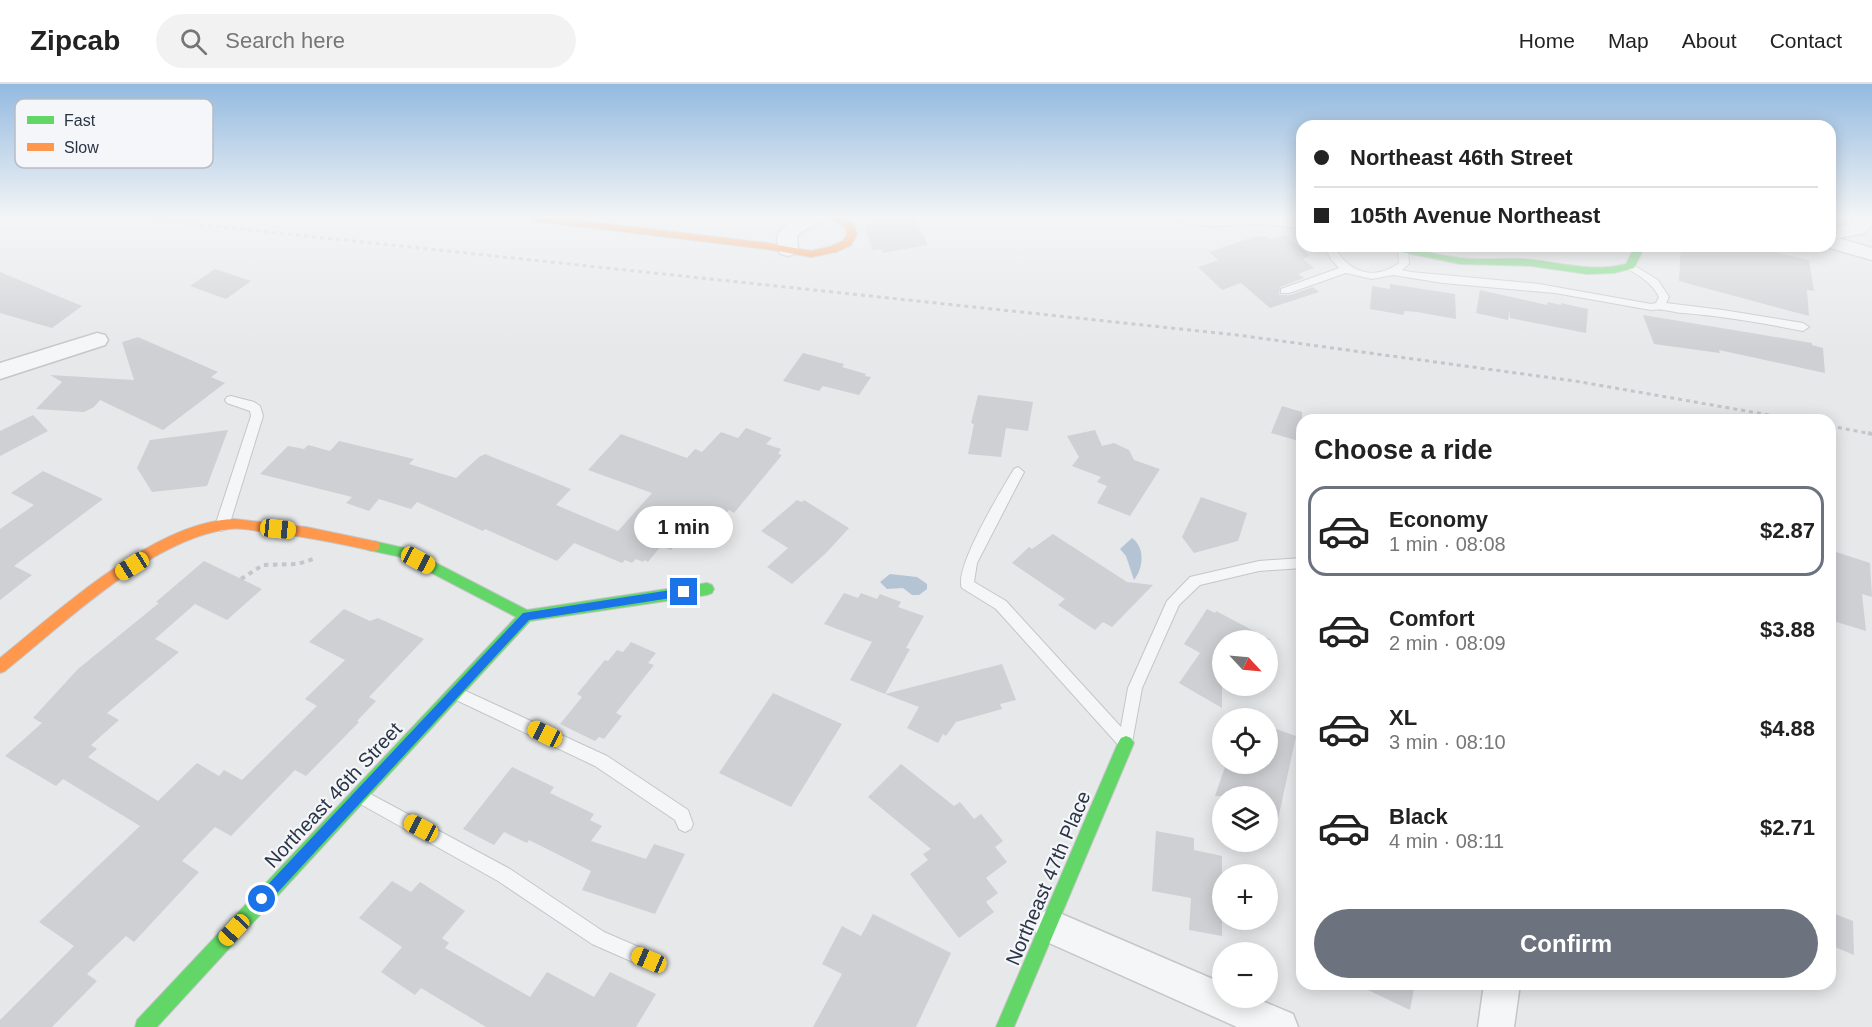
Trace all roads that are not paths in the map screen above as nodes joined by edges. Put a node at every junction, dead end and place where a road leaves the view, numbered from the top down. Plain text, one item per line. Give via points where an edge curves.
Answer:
1 (1338, 262) edge
2 (1404, 262) edge
3 (1496, 262) edge
4 (1632, 262) edge
5 (1629, 266) junction
6 (1346, 269) junction
7 (1395, 272) junction
8 (1286, 291) dead end
9 (1660, 305) junction
10 (1803, 327) dead end
11 (97, 340) dead end
12 (0, 370) edge
13 (231, 400) dead end
14 (1018, 472) dead end
15 (222, 526) junction
16 (1296, 563) edge
17 (707, 589) dead end
18 (526, 616) junction
19 (0, 667) edge
20 (455, 692) junction
21 (1126, 743) junction
22 (359, 795) junction
23 (686, 824) dead end
24 (1050, 926) junction
25 (649, 960) dead end
26 (1501, 990) edge
27 (144, 1027) edge
28 (1005, 1027) edge
29 (1280, 1027) edge
30 (1496, 1027) edge

1 - 6 lane
2 - 7 lane
3 - 5 street via 1587,271
4 - 5 street
5 - 9 lane via 1659,286 1664,297
6 - 7 lane via 1380,276
6 - 8 lane
7 - 9 lane via 1463,283 1546,288 1651,307
9 - 10 lane
11 - 12 street
13 - 15 lane via 250,405 257,416
14 - 21 lane via 970,563 967,584 1002,605
15 - 18 street via 315,532 404,553
15 - 19 street via 197,530 118,574
16 - 21 lane via 1223,573 1195,582 1174,601 1135,688
17 - 18 street
18 - 20 street, Northeast 46th Street
20 - 22 street, Northeast 46th Street
20 - 23 lane via 601,761 682,815
21 - 24 street, Northeast 47th Place
22 - 25 lane via 504,875 598,938
22 - 27 street, Northeast 46th Street
24 - 28 street, Northeast 47th Place
24 - 29 street
26 - 30 street

